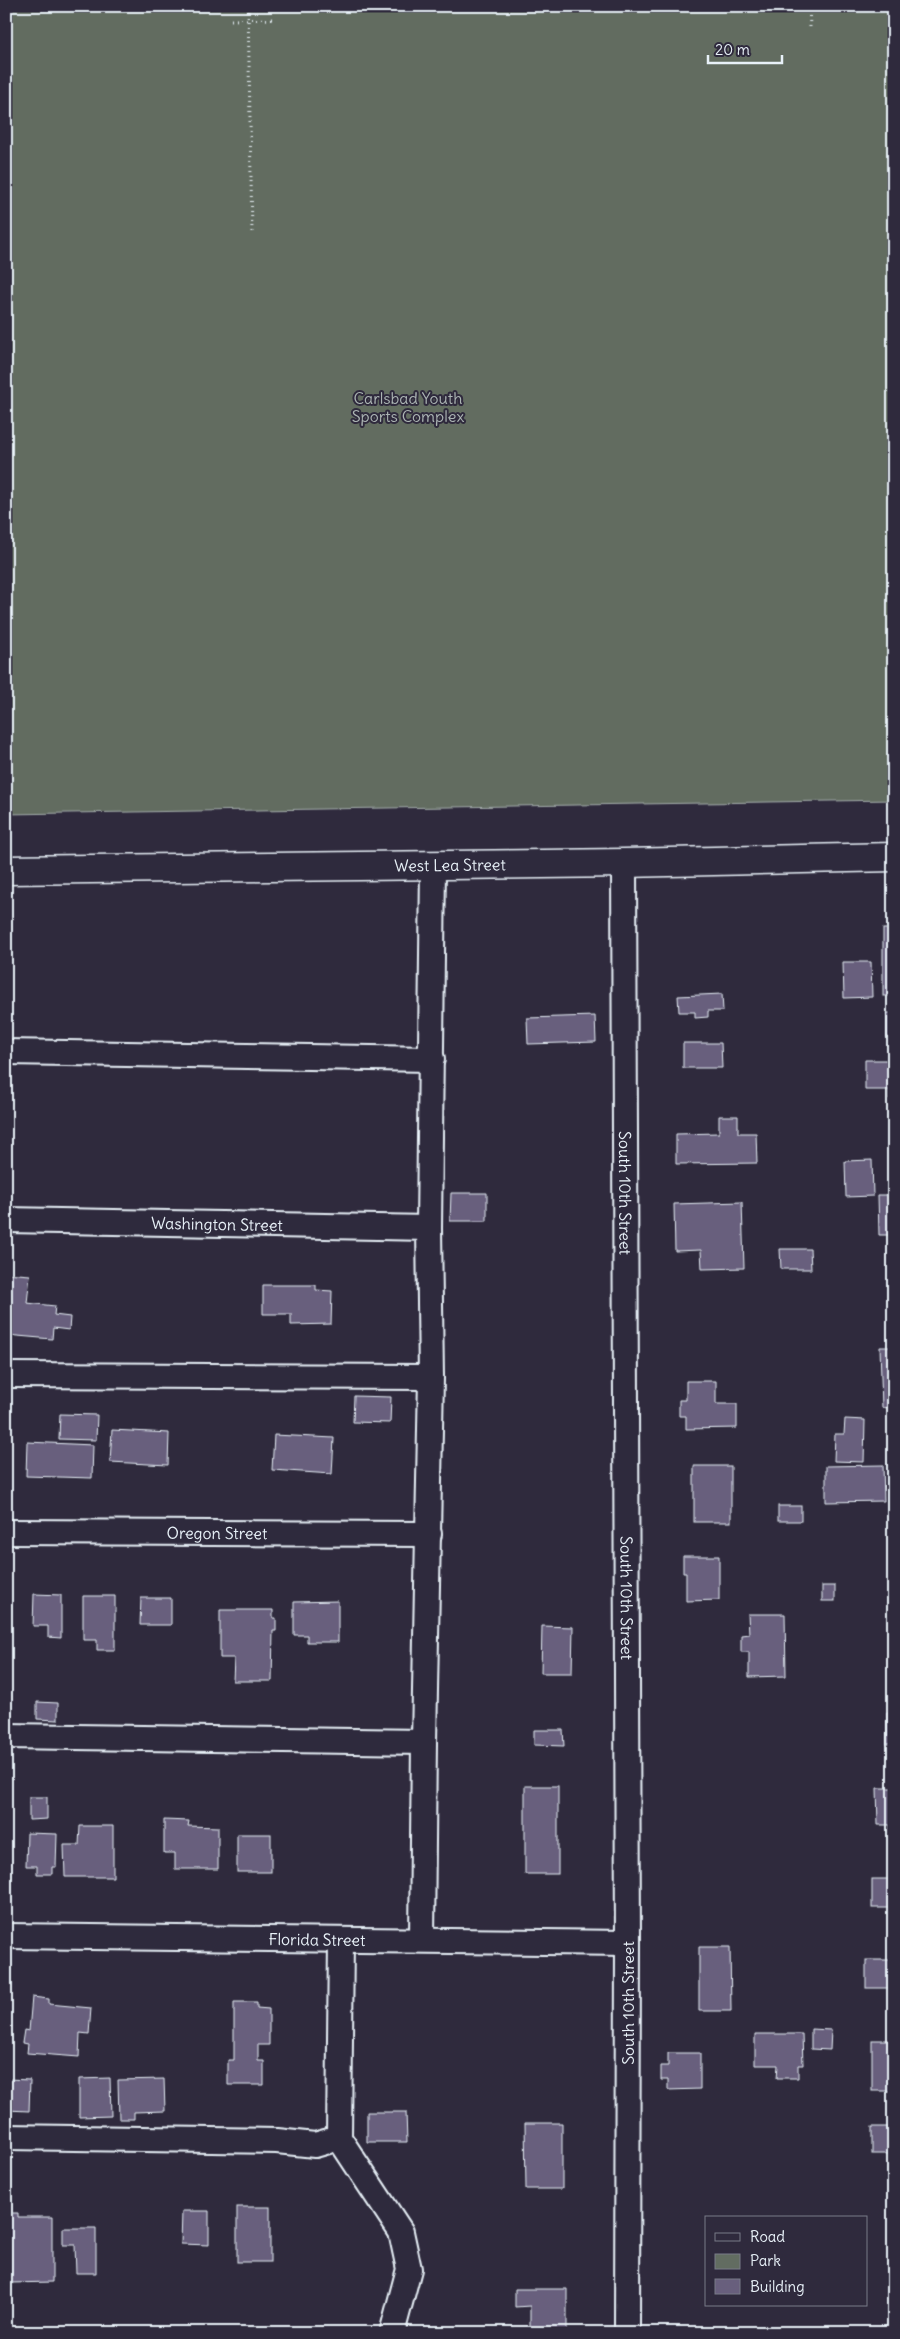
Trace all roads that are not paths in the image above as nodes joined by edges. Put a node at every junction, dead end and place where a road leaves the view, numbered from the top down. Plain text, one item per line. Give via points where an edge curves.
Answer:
1 (894, 857) edge
2 (624, 863) junction
3 (433, 865) junction
4 (6, 870) edge
5 (6, 1052) edge
6 (432, 1059) junction
7 (6, 1220) edge
8 (428, 1228) junction
9 (6, 1375) edge
10 (431, 1377) junction
11 (6, 1532) edge
12 (429, 1534) junction
13 (6, 1736) edge
14 (424, 1742) junction
15 (6, 1936) edge
16 (341, 1940) junction
17 (422, 1940) junction
18 (628, 1943) junction
19 (6, 2137) edge
20 (339, 2138) junction
21 (392, 2333) edge
22 (627, 2333) edge

1 - 2 main road, West Lea Street
2 - 3 main road, West Lea Street
2 - 18 street, South 10th Street
3 - 4 main road, West Lea Street
3 - 6 street
5 - 6 street
6 - 8 street
7 - 8 street, Washington Street
8 - 10 street
9 - 10 street
10 - 12 street
11 - 12 street, Oregon Street
12 - 14 street
13 - 14 street
14 - 17 street
15 - 16 street, Florida Street
16 - 17 street, Florida Street
16 - 20 street
17 - 18 street, Florida Street
18 - 22 street, South 10th Street
19 - 20 street via 277,2141 315,2145
20 - 21 street via 401,2232 409,2269

